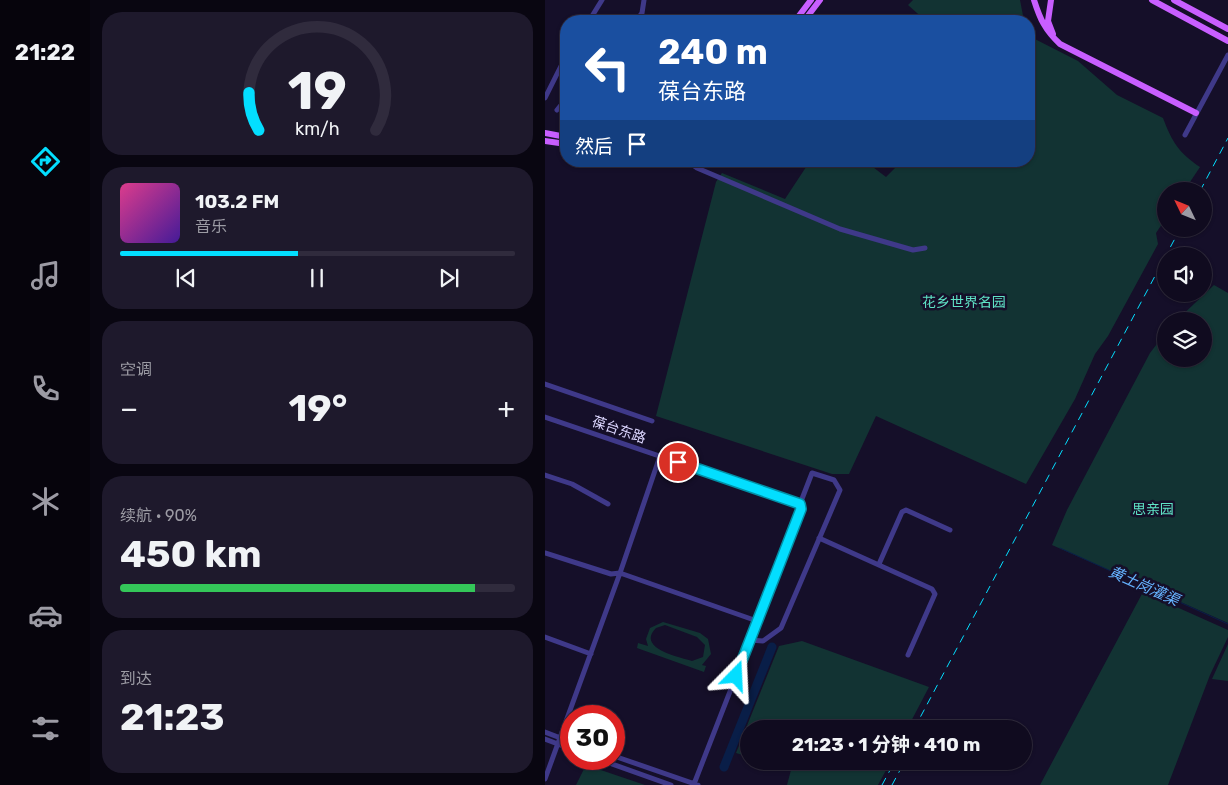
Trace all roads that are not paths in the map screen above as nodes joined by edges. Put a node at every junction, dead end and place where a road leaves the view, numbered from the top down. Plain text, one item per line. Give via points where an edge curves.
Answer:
1 (602, 0) edge
2 (644, 0) edge
3 (811, 0) edge
4 (820, 0) edge
5 (1035, 0) edge
6 (1051, 0) edge
7 (1147, 0) edge
8 (1152, 0) edge
9 (1174, 0) edge
10 (1161, 5) junction
11 (593, 15) edge
12 (640, 15) edge
13 (800, 15) edge
14 (809, 15) edge
15 (1228, 30) edge
16 (1228, 41) edge
17 (1060, 44) junction
18 (1227, 56) edge
19 (560, 68) edge
20 (545, 98) edge
21 (560, 106) edge
22 (557, 110) dead end
23 (1196, 114) junction
24 (545, 133) edge
25 (1185, 135) dead end
26 (560, 136) edge
27 (545, 141) edge
28 (560, 143) edge
29 (696, 167) edge
30 (925, 248) dead end
31 (545, 384) edge
32 (545, 417) edge
33 (652, 421) dead end
34 (660, 456) junction
35 (545, 474) edge
36 (608, 504) dead end
37 (800, 504) junction
38 (950, 530) dead end
39 (819, 538) junction
40 (545, 553) edge
41 (879, 564) junction
42 (620, 573) junction
43 (757, 621) junction
44 (545, 637) edge
45 (750, 640) junction
46 (591, 654) junction
47 (908, 655) dead end
48 (573, 705) edge
49 (545, 732) edge
50 (560, 738) edge
51 (545, 739) edge
52 (560, 741) edge
53 (559, 744) junction
54 (625, 760) edge
55 (625, 769) edge
56 (545, 779) edge
57 (696, 784) edge
58 (671, 785) edge

1 - 11 street
2 - 12 street
3 - 13 main road
4 - 14 main road
5 - 17 main road via 1040,20
6 - 17 main road via 1048,21
7 - 10 main road
8 - 10 main road
9 - 15 main road
10 - 16 main road
17 - 23 main road
18 - 23 street
19 - 20 street
21 - 22 street
23 - 25 street
24 - 26 main road
27 - 28 main road
29 - 30 street via 840,229 913,250
31 - 33 street
32 - 34 street, 葆台东路
34 - 37 street, 葆台东路
34 - 42 street
35 - 36 street via 572,484
37 - 39 street via 812,473 834,480 840,490
37 - 43 street via 801,509
38 - 41 street via 906,510 902,512
39 - 41 street
39 - 45 street via 781,628 763,641
40 - 42 street via 611,574
41 - 47 street via 932,589 935,594
42 - 43 street
42 - 46 street
43 - 45 street
44 - 46 street
45 - 57 street
46 - 48 street
49 - 50 street
51 - 53 street
52 - 53 street
53 - 56 street
54 - 57 street
55 - 58 street

